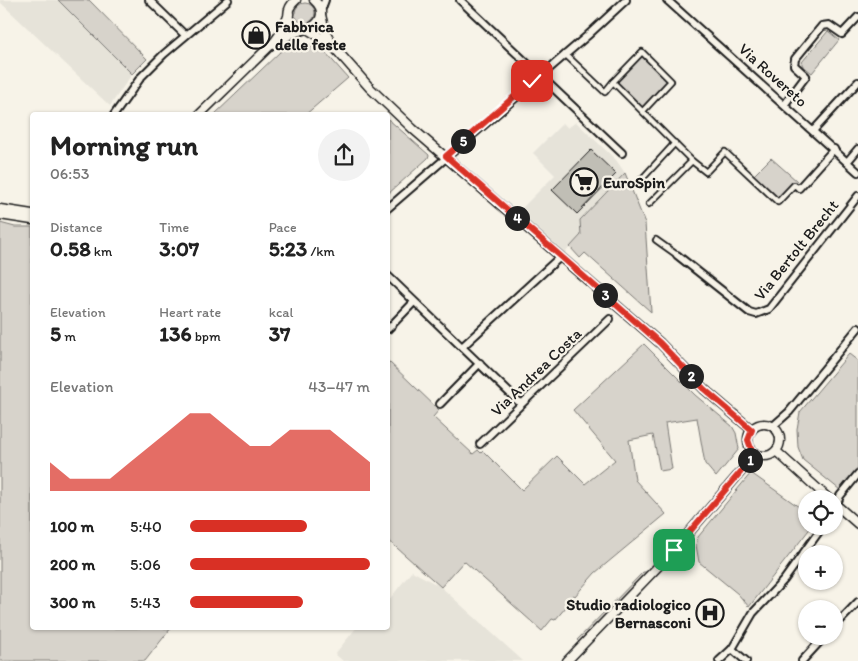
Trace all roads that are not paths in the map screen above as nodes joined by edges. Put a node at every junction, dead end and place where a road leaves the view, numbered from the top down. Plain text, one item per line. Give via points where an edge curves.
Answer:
1 (150, 0) edge
2 (228, 0) edge
3 (286, 0) edge
4 (296, 0) edge
5 (314, 0) edge
6 (325, 0) edge
7 (460, 0) edge
8 (626, 0) edge
9 (667, 0) edge
10 (289, 12) junction
11 (321, 14) junction
12 (858, 17) edge
13 (306, 29) junction
14 (186, 34) junction
15 (333, 46) junction
16 (268, 49) junction
17 (565, 54) junction
18 (540, 75) junction
19 (614, 82) junction
20 (858, 82) edge
21 (785, 104) junction
22 (642, 111) junction
23 (116, 112) edge
24 (202, 112) edge
25 (814, 131) junction
26 (675, 143) junction
27 (858, 149) edge
28 (834, 150) junction
29 (622, 152) dead end
30 (446, 156) junction
31 (692, 161) junction
32 (847, 162) junction
33 (858, 172) edge
34 (641, 180) dead end
35 (800, 188) joint
36 (858, 196) edge
37 (650, 204) dead end
38 (390, 206) edge
39 (0, 209) edge
40 (30, 214) edge
41 (0, 215) edge
42 (30, 220) edge
43 (656, 240) dead end
44 (677, 255) joint
45 (560, 257) junction
46 (390, 278) edge
47 (414, 302) junction
48 (610, 319) dead end
49 (390, 327) edge
50 (858, 328) edge
51 (462, 347) junction
52 (480, 363) junction
53 (440, 404) dead end
54 (521, 404) junction
55 (772, 427) junction
56 (752, 430) junction
57 (480, 444) dead end
58 (776, 451) junction
59 (756, 454) junction
60 (858, 474) edge
61 (819, 490) edge
62 (843, 492) edge
63 (843, 513) edge
64 (858, 524) edge
65 (816, 535) edge
66 (858, 602) edge
67 (843, 618) edge
68 (817, 645) edge
69 (732, 649) junction
70 (568, 661) edge
71 (719, 661) edge
72 (746, 661) edge
73 (802, 661) edge

1 - 14 street
2 - 14 street
3 - 10 street
4 - 10 street
5 - 11 street
6 - 11 street
7 - 18 street
8 - 17 street
9 - 21 street, Via Rovereto
10 - 13 street via 295,26
10 - 16 street via 282,31
11 - 13 street via 316,25
11 - 15 street
12 - 21 street via 842,34 829,24 816,32 794,59 794,65 806,76
13 - 15 street
13 - 16 street via 286,36
14 - 23 street via 141,77
15 - 30 street via 370,88
16 - 24 street
17 - 18 street
17 - 19 street via 605,92
18 - 29 street
18 - 30 street
19 - 22 street
19 - 22 street via 642,52 672,81
20 - 25 street
21 - 25 street, Via Rovereto
22 - 26 street
25 - 28 street, Via Rovereto
26 - 31 street
26 - 34 street
27 - 32 street
28 - 32 street, Via Rovereto
28 - 35 street
30 - 38 street
30 - 45 street
31 - 35 street via 706,172 725,152 778,202 794,185
31 - 37 street
32 - 33 street, Via Rovereto
36 - 44 street, Via Bertolt Brecht via 769,310 763,313 749,312
39 - 40 street
41 - 42 street
43 - 44 street, Via Bertolt Brecht
45 - 51 street
45 - 56 street via 660,343 704,389
46 - 47 street
47 - 49 street
47 - 51 street
48 - 54 street, Via Andrea Costa
50 - 55 street via 789,412
51 - 52 street
52 - 53 street
52 - 54 street
54 - 57 street, Via Andrea Costa
55 - 56 street via 762,425
55 - 58 street via 779,436
56 - 59 street via 748,440
58 - 59 street via 766,456
58 - 61 street
59 - 70 street via 679,545
60 - 62 street
63 - 64 street
65 - 69 street via 784,580 753,613
66 - 67 street
68 - 73 street
69 - 71 street
69 - 72 street

